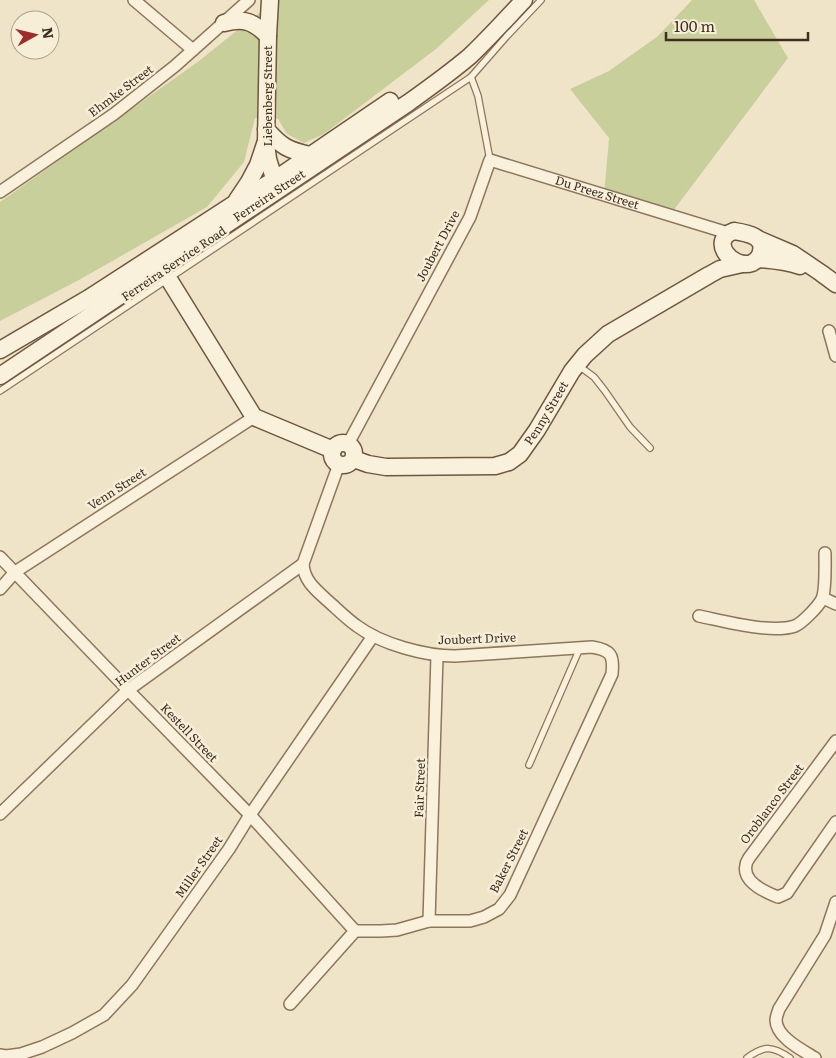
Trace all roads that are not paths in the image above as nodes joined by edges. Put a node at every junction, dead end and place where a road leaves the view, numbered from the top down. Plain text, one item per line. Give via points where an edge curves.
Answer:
1 (134, 0) edge
2 (249, 0) edge
3 (270, 0) edge
4 (510, 0) edge
5 (524, 0) edge
6 (542, 0) edge
7 (224, 23) junction
8 (268, 36) junction
9 (193, 50) junction
10 (471, 77) junction
11 (266, 136) junction
12 (310, 155) junction
13 (490, 160) junction
14 (276, 185) junction
15 (0, 192) edge
16 (234, 204) junction
17 (758, 238) junction
18 (725, 243) junction
19 (758, 260) junction
20 (742, 264) junction
21 (162, 267) junction
22 (821, 273) junction
23 (709, 275) junction
24 (836, 284) edge
25 (829, 331) dead end
26 (0, 349) edge
27 (836, 356) edge
28 (577, 365) junction
29 (0, 376) edge
30 (0, 391) edge
31 (254, 417) junction
32 (650, 448) dead end
33 (343, 454) junction
34 (825, 553) dead end
35 (0, 556) edge
36 (303, 564) junction
37 (15, 572) junction
38 (0, 589) edge
39 (822, 598) junction
40 (836, 604) edge
41 (699, 616) dead end
42 (373, 636) junction
43 (580, 648) junction
44 (612, 655) joint
45 (438, 656) junction
46 (128, 690) junction
47 (836, 741) edge
48 (529, 765) dead end
49 (0, 814) edge
50 (250, 815) junction
51 (836, 822) edge
52 (836, 902) edge
53 (429, 921) junction
54 (836, 925) edge
55 (355, 931) junction
56 (825, 936) junction
57 (290, 1004) dead end
58 (0, 1056) edge
59 (747, 1058) edge
60 (790, 1058) edge
61 (815, 1058) edge

1 - 9 street
2 - 7 street, Ehmke Street
3 - 8 main road, Liebenberg Street
4 - 12 main road, Ferreira Street via 464,47 435,71
5 - 14 main road, Ferreira Street via 495,32 448,74 408,103
6 - 10 lane, Ferreira Service Road
7 - 8 main road via 243,20 259,27
7 - 9 street, Ehmke Street
8 - 11 main road, Liebenberg Street
9 - 15 street, Ehmke Street via 114,114
10 - 13 lane, Joubert Drive via 478,96
10 - 21 lane, Ferreira Service Road
11 - 12 main road via 296,152
11 - 14 main road, Liebenberg Street
11 - 16 main road via 258,165
12 - 14 main road, Ferreira Street
13 - 18 street, Du Preez Street via 703,225
13 - 33 street, Joubert Drive via 470,217
14 - 16 main road, Ferreira Street
14 - 21 main road, Ferreira Street
16 - 21 main road, Ferreira Street
17 - 18 main road via 734,231
17 - 19 main road via 761,244
17 - 22 main road via 793,254
18 - 20 main road via 728,256
18 - 23 main road, Penny Street via 718,264
19 - 20 main road
19 - 22 main road via 790,262
20 - 23 main road, Penny Street
21 - 26 main road, Ferreira Street via 89,298
21 - 29 main road, Ferreira Street
21 - 30 lane, Ferreira Service Road
21 - 31 main road
22 - 24 main road
23 - 28 main road, Penny Street via 608,334
25 - 27 street
28 - 32 lane via 594,378
28 - 33 main road, Penny Street via 538,430 520,454 509,462 496,466 386,466 368,464
31 - 33 main road, Penny Street
31 - 37 street, Venn Street
33 - 36 street, Joubert Drive
34 - 39 street
35 - 37 street, Kestell Street
36 - 42 street, Joubert Drive via 312,587
36 - 46 street, Hunter Street
37 - 38 street, Venn Street
37 - 46 street, Kestell Street
39 - 40 street
39 - 41 street via 796,625 782,628
42 - 45 street, Joubert Drive
42 - 50 street, Miller Street
43 - 44 street, Joubert Drive via 604,649
43 - 45 street, Joubert Drive
43 - 48 lane
44 - 53 street, Baker Street via 612,674 510,894 499,909 484,917 470,921
45 - 53 street, Fair Street
46 - 49 street, Hunter Street
46 - 50 street, Kestell Street
47 - 51 street, Oroblanco Street via 749,858 745,866 750,881 778,897 787,893
50 - 55 street, Kestell Street
50 - 58 street, Miller Street via 132,986 104,1015 42,1047
52 - 56 street
53 - 55 street, Baker Street via 397,930
54 - 56 street
55 - 57 street
56 - 61 street via 779,1009 776,1020 781,1034
59 - 60 lane via 756,1051 771,1048

